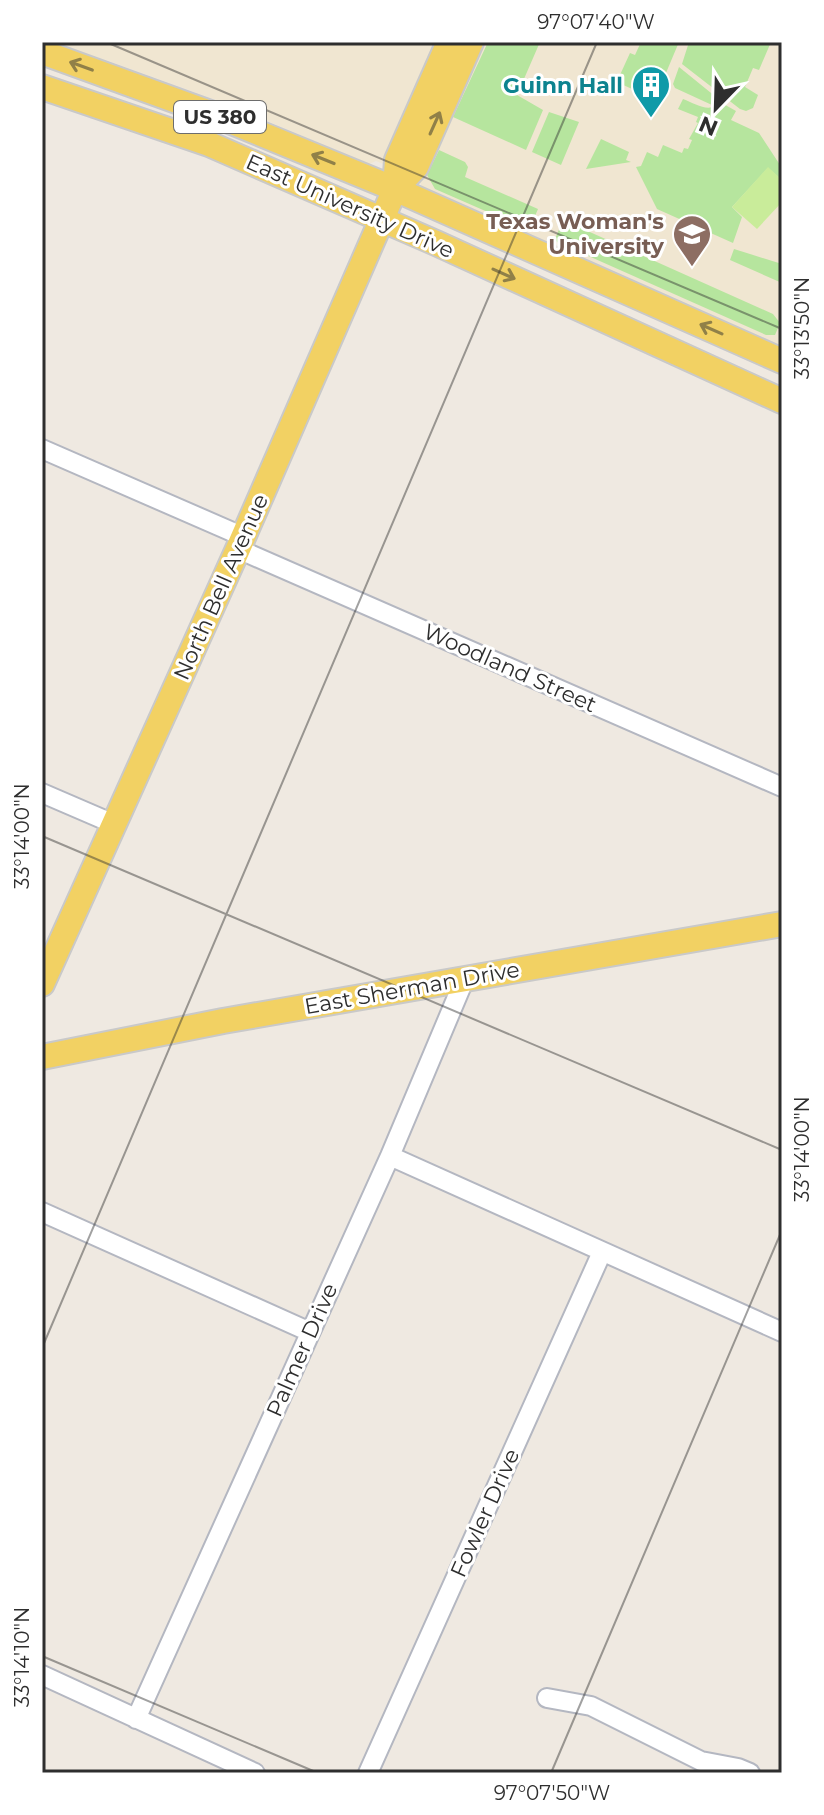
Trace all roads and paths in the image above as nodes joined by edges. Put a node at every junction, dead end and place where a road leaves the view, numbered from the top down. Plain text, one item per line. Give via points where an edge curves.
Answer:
1 (449, 42) edge
2 (471, 42) edge
3 (42, 52) edge
4 (42, 87) edge
5 (395, 189) junction
6 (382, 219) junction
7 (782, 361) edge
8 (782, 401) edge
9 (42, 449) edge
10 (241, 543) junction
11 (782, 787) edge
12 (42, 793) edge
13 (114, 824) junction
14 (782, 924) edge
15 (465, 978) junction
16 (42, 984) edge
17 (42, 1057) edge
18 (390, 1156) junction
19 (42, 1212) edge
20 (602, 1252) junction
21 (310, 1332) junction
22 (782, 1332) edge
23 (42, 1675) edge
24 (547, 1698) dead end
25 (136, 1719) junction
26 (255, 1773) edge
27 (368, 1773) edge
28 (750, 1773) edge

1 - 5 main road, North Bell Avenue via 397,160
5 -> 2 main road, North Bell Avenue via 416,167
5 -> 3 main road, East University Drive / US 380
4 - 6 main road, East University Drive / US 380 via 209,144
5 - 6 main road, North Bell Avenue
7 -> 5 main road, East University Drive / US 380
6 -> 8 main road, East University Drive / US 380
6 - 10 main road, North Bell Avenue
9 - 10 street, Woodland Street
10 - 11 street, Woodland Street
10 - 13 main road, North Bell Avenue
12 - 13 street
13 - 16 main road, North Bell Avenue
14 - 15 main road, East Sherman Drive
15 - 17 main road, East Sherman Drive
15 - 18 street, Palmer Drive
18 - 20 street
18 - 21 street, Palmer Drive
19 - 21 street
20 - 22 street
20 - 27 street, Fowler Drive
21 - 25 street, Palmer Drive
23 - 25 street
24 - 28 street via 591,1706 701,1761
25 - 26 street

